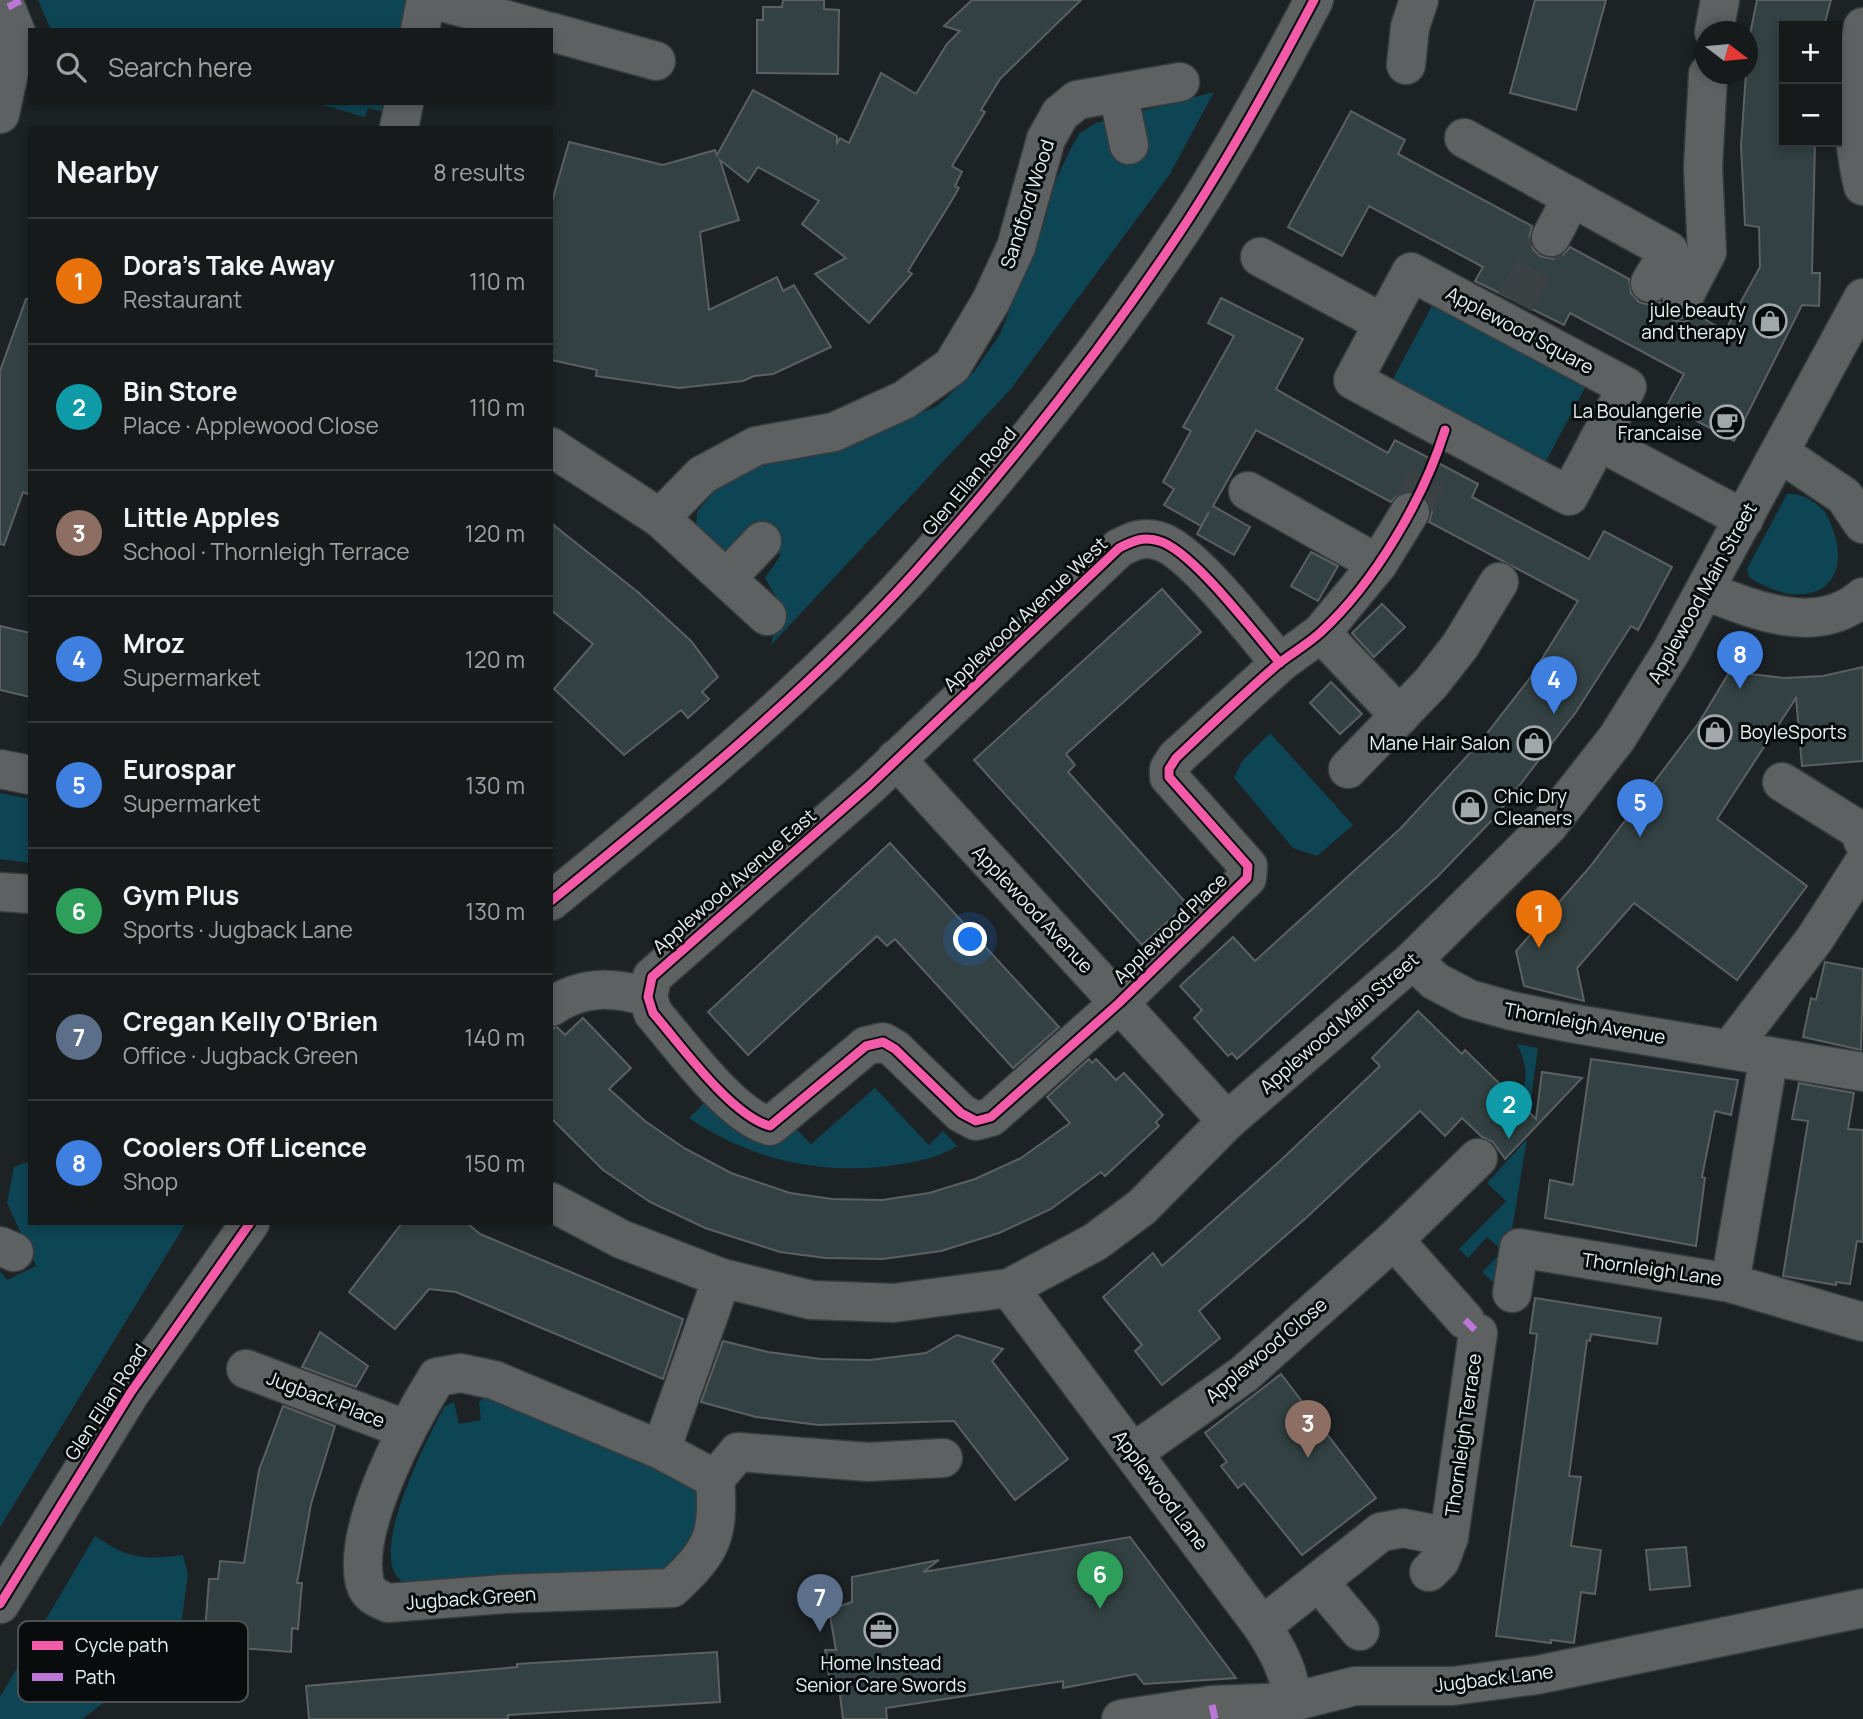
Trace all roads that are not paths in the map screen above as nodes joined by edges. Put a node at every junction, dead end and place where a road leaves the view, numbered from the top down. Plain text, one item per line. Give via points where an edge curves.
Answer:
1 (3, 0) edge
2 (426, 0) edge
3 (435, 0) edge
4 (1314, 0) edge
5 (1419, 0) edge
6 (1720, 0) edge
7 (1716, 21) edge
8 (1863, 27) edge
9 (420, 28) edge
10 (536, 28) edge
11 (553, 33) edge
12 (656, 61) dead end
13 (1406, 65) dead end
14 (1180, 82) dead end
15 (1707, 84) edge
16 (1118, 93) junction
17 (404, 105) edge
18 (0, 114) edge
19 (399, 126) edge
20 (1464, 138) dead end
21 (1129, 145) dead end
22 (1863, 186) edge
23 (1572, 197) junction
24 (1551, 237) tunnel mouth
25 (1260, 257) dead end
26 (1863, 298) edge
27 (1383, 323) junction
28 (1848, 362) edge
29 (1598, 442) junction
30 (553, 448) edge
31 (1780, 453) junction
32 (1248, 491) dead end
33 (1410, 512) tunnel mouth
34 (660, 518) junction
35 (1744, 519) junction
36 (1863, 524) edge
37 (762, 541) dead end
38 (1378, 564) junction
39 (727, 578) junction
40 (1499, 582) dead end
41 (1706, 591) junction
42 (1863, 597) edge
43 (767, 616) dead end
44 (1321, 632) junction
45 (1280, 663) junction
46 (1400, 716) junction
47 (896, 760) junction
48 (0, 768) edge
49 (1348, 769) dead end
50 (28, 775) edge
51 (1782, 782) dead end
52 (1863, 842) edge
53 (1863, 864) edge
54 (0, 891) edge
55 (28, 894) edge
56 (553, 899) edge
57 (1413, 960) junction
58 (648, 997) junction
59 (1119, 1003) junction
60 (553, 1006) edge
61 (1731, 1048) junction
62 (1769, 1056) junction
63 (1863, 1072) edge
64 (1227, 1121) junction
65 (1478, 1158) dead end
66 (553, 1203) edge
67 (249, 1225) edge
68 (1394, 1240) junction
69 (722, 1278) junction
70 (1730, 1283) junction
71 (1009, 1288) junction
72 (1512, 1293) dead end
73 (1863, 1322) edge
74 (246, 1369) dead end
75 (405, 1429) junction
76 (661, 1450) junction
77 (1133, 1453) junction
78 (943, 1458) dead end
79 (715, 1479) junction
80 (1449, 1537) junction
81 (1429, 1572) dead end
82 (1319, 1582) junction
83 (0, 1604) edge
84 (1863, 1608) edge
85 (1262, 1626) junction
86 (1360, 1631) dead end
87 (1292, 1702) junction
88 (1121, 1719) edge

1 - 18 street via 17,35
2 - 9 street
3 - 10 street
4 - 56 street, Glen Ellan Road via 1188,220 1029,439 913,574 813,674
5 - 13 street via 1410,27
6 - 7 street
8 - 22 street via 1852,96
11 - 12 street
14 - 16 street, Sandford Wood
15 - 23 street via 1703,168 1707,252 1666,291 1669,251
16 - 21 street
16 - 34 street, Sandford Wood via 1077,100 1060,114 1046,139 1016,247 991,301 952,366 905,400 834,432 756,446 702,475
17 - 19 street
20 - 23 street
23 - 24 street
25 - 27 street
26 - 28 street, Applewood Main Street
27 - 29 street, Applewood Square via 1411,272 1510,312 1627,387
27 - 29 street, Applewood Square via 1353,380 1440,445 1569,496
28 - 31 street, Applewood Main Street
29 - 35 street
30 - 34 street
31 - 35 street, Applewood Main Street
31 - 36 street via 1844,496
32 - 38 street
33 - 38 street
34 - 39 street
35 - 41 street, Applewood Main Street
37 - 39 street
38 - 44 street
39 - 43 street
40 - 46 street via 1460,646
41 - 42 street via 1787,618 1820,617 1848,608
41 - 57 street, Applewood Main Street via 1617,738 1548,826
44 - 45 street
44 - 46 street
45 - 47 street, Applewood Avenue West via 1184,554 1160,541 1137,538 1119,548
45 - 59 street, Applewood Place via 1175,758 1169,769 1169,776 1248,866 1247,878
46 - 49 street
47 - 58 street, Applewood Avenue East via 652,977
47 - 59 street, Applewood Avenue
48 - 50 street
51 - 52 street via 1859,830
53 - 61 street via 1814,940
54 - 55 street
57 - 61 street, Thornleigh Avenue via 1435,981 1469,999 1570,1023
57 - 64 street, Applewood Main Street
58 - 59 street via 653,1013 737,1109 770,1126 866,1046 883,1042 961,1112 976,1121 991,1117
58 - 60 street via 603,988 582,991
59 - 64 street, Applewood Avenue
61 - 62 street, Thornleigh Avenue
62 - 63 street, Thornleigh Avenue
62 - 70 street, Thornleigh Lane
64 - 71 street, Applewood Main Street via 1142,1207 1095,1242
65 - 68 street, Applewood Close
66 - 69 street, Applewood Main Street via 621,1239
67 - 83 street, Glen Ellan Road via 131,1392
68 - 77 street, Applewood Close via 1244,1374
68 - 80 street, Thornleigh Terrace via 1472,1326
69 - 71 street, Applewood Main Street via 811,1300 894,1303
69 - 76 street
70 - 72 street, Thornleigh Lane via 1518,1248
70 - 73 street
71 - 77 street, Applewood Lane
74 - 75 street, Jugback Place
75 - 76 street, Jugback Green via 437,1377 461,1373 494,1380
75 - 79 street, Jugback Green via 380,1490 364,1563 365,1583 372,1596 388,1603 672,1588 702,1560 718,1517
76 - 79 street, Jugback Green
77 - 85 street, Applewood Lane
78 - 79 street via 868,1462 738,1452
80 - 81 street, Thornleigh Terrace via 1440,1562
80 - 82 street, Thornleigh Terrace via 1402,1528 1381,1532
82 - 85 street, Thornleigh Terrace
82 - 86 street
84 - 87 street, Jugback Lane via 1537,1675 1453,1686 1355,1686
85 - 87 street, Applewood Lane via 1292,1686
87 - 88 street, Jugback Lane via 1212,1705

